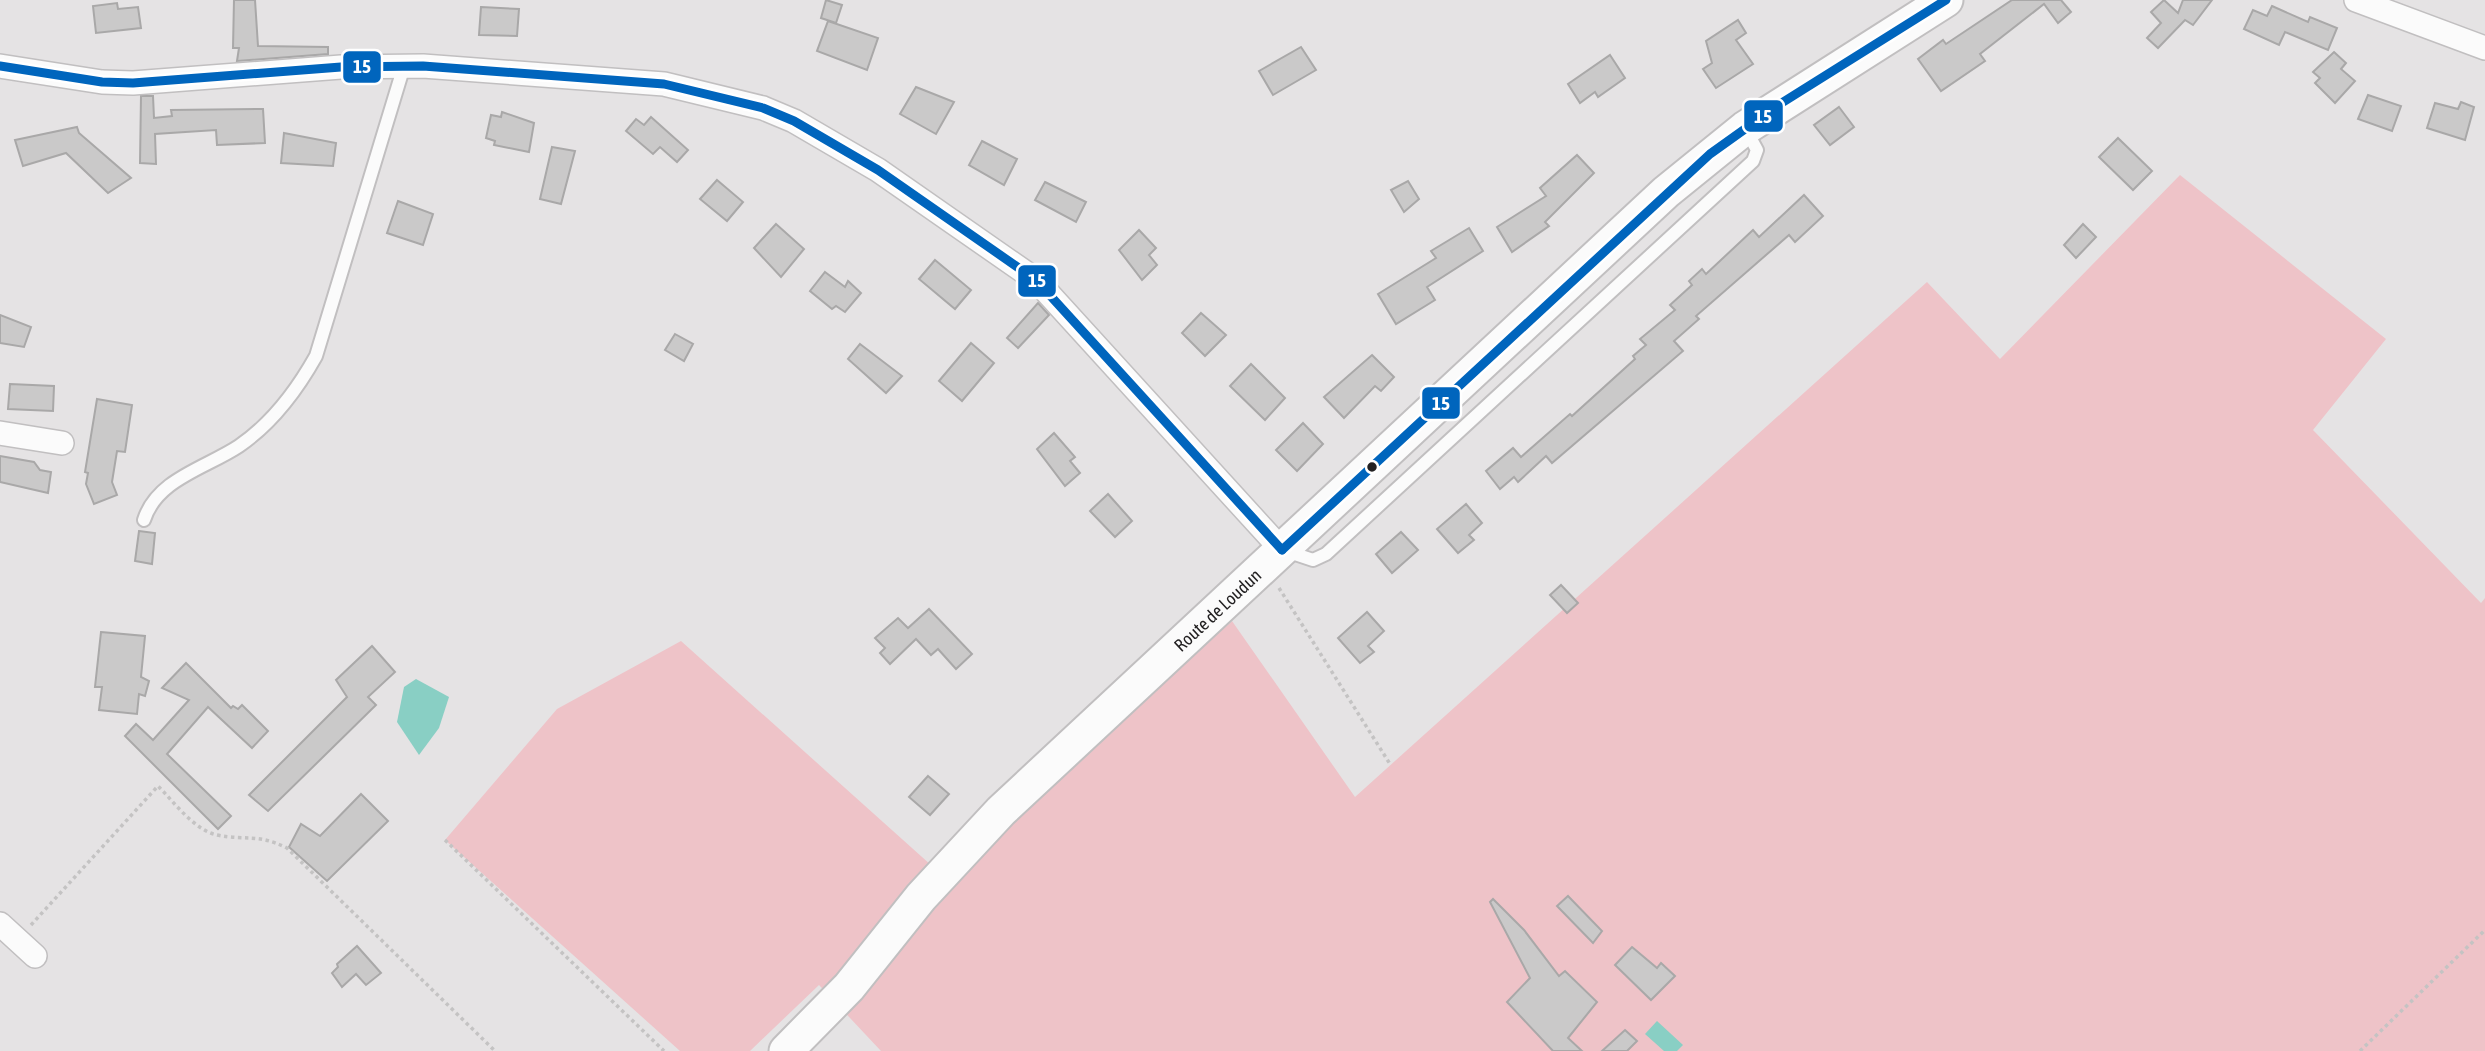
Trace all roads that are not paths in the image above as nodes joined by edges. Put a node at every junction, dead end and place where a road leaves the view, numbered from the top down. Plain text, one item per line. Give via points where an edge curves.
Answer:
1 (1946, 0) edge
2 (2356, 0) edge
3 (2485, 48) edge
4 (0, 66) edge
5 (404, 66) junction
6 (0, 433) edge
7 (62, 443) dead end
8 (144, 520) dead end
9 (1274, 558) junction
10 (6, 930) edge
11 (35, 956) dead end
12 (786, 1051) edge

1 - 9 main road, Route de Loudun via 1745,128 1666,192
2 - 3 street
4 - 5 street via 133,83
5 - 8 lane via 317,356 294,391 259,429 157,494
5 - 9 street via 664,84 741,101 813,131 889,177 1036,280
6 - 7 street
9 - 12 main road, Route de Loudun via 968,844 849,987
10 - 11 street

